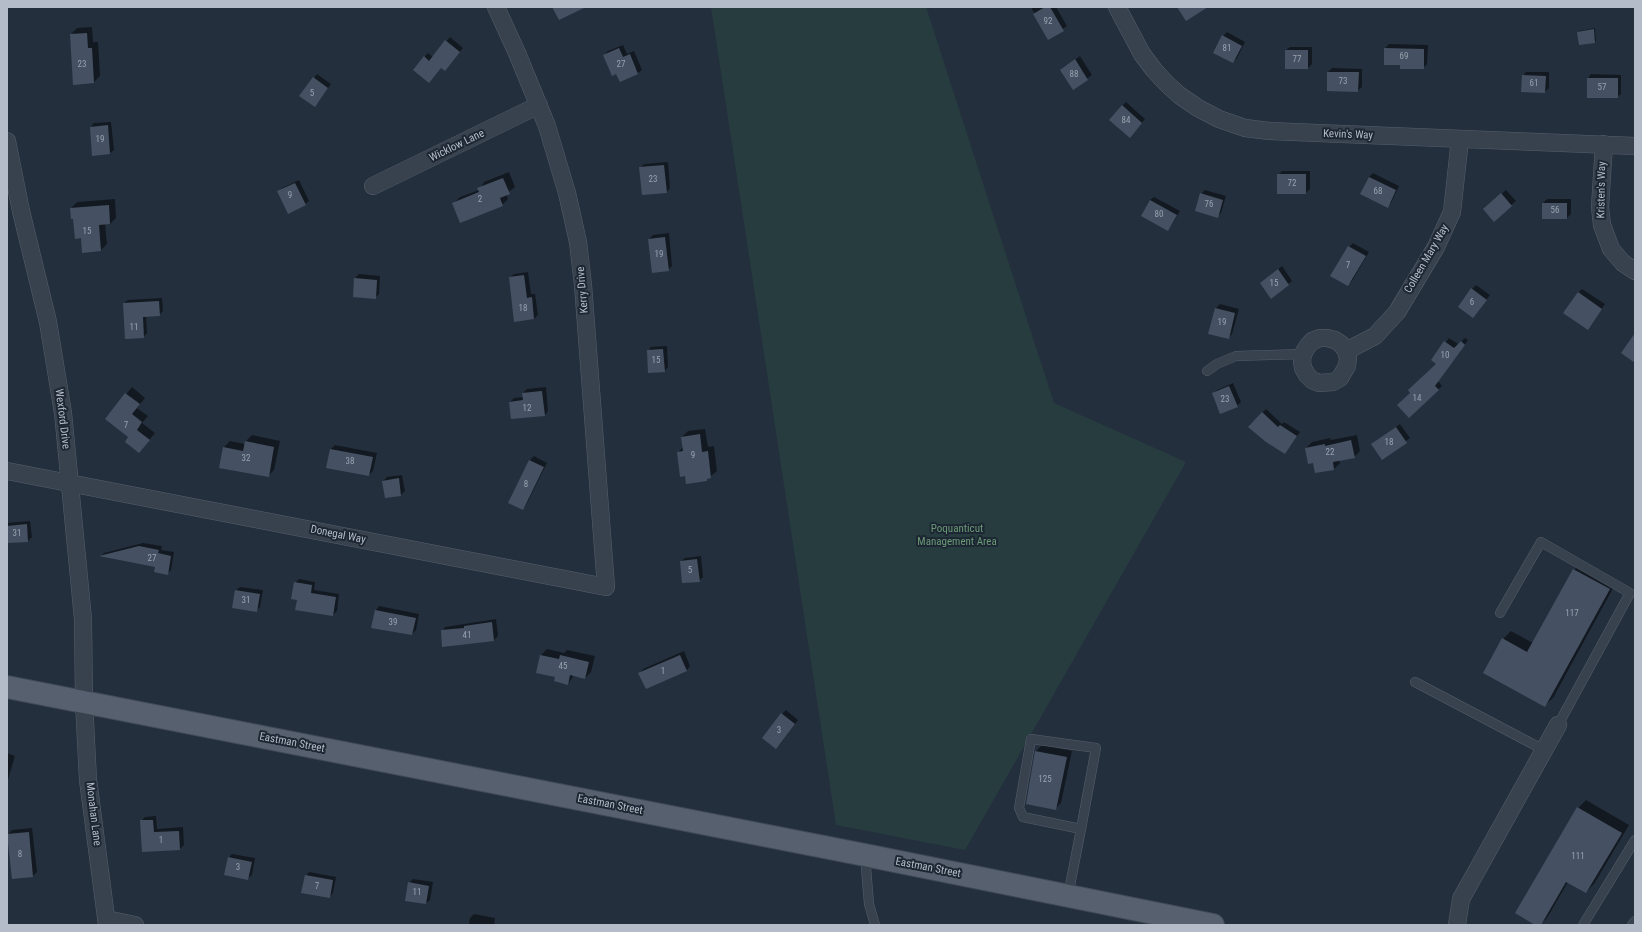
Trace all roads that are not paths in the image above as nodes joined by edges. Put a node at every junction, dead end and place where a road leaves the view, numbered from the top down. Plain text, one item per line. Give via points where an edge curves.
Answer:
1 (496, 7) edge
2 (1117, 7) edge
3 (540, 105) junction
4 (1460, 139) junction
5 (7, 141) edge
6 (1604, 144) junction
7 (1635, 146) edge
8 (373, 186) dead end
9 (1635, 272) edge
10 (1346, 351) junction
11 (1303, 354) junction
12 (1207, 371) dead end
13 (7, 471) edge
14 (70, 483) junction
15 (606, 587) joint
16 (1500, 613) dead end
17 (1415, 682) dead end
18 (7, 687) edge
19 (84, 702) junction
20 (1558, 725) joint
21 (1544, 750) junction
22 (1080, 829) junction
23 (1635, 840) edge
24 (865, 855) junction
25 (1068, 896) junction
26 (1635, 921) edge
27 (106, 922) edge
28 (135, 925) edge
29 (875, 925) edge
30 (1213, 925) edge
31 (1457, 925) edge
32 (1583, 925) edge
33 (1632, 925) edge

1 - 3 street, Kerry Drive
2 - 4 street, Kevin's Way via 1142,54 1154,70 1179,96 1219,119 1245,128 1269,132
3 - 8 street, Wicklow Lane
3 - 15 street, Kerry Drive via 568,193 578,242
4 - 6 street, Kevin's Way
4 - 10 street, Colleen Mary Way via 1452,212 1436,247 1397,312 1375,336
5 - 14 street, Wexford Drive via 48,322 63,412
6 - 7 street, Kevin's Way
6 - 9 street, Kristen's Way via 1600,207 1602,226 1611,249
10 - 11 street via 1335,340 1320,338 1312,341
10 - 11 street via 1348,358 1344,373 1333,382 1326,383 1319,383 1307,375 1302,361
11 - 12 lane via 1236,356
13 - 14 street, Donegal Way
14 - 15 street, Donegal Way
14 - 19 street, Wexford Drive via 83,619
16 - 20 lane via 1541,542 1630,593
17 - 21 lane
18 - 19 main road, Eastman Street
19 - 24 main road, Eastman Street
19 - 27 street, Monahan Lane via 88,780
20 - 21 street
21 - 31 street via 1461,899
22 - 22 lane via 1096,748 1031,739 1019,808 1023,817
22 - 25 lane
23 - 32 lane
24 - 25 main road, Eastman Street
24 - 29 lane via 869,904
25 - 30 main road, Eastman Street
26 - 33 lane
27 - 28 street

